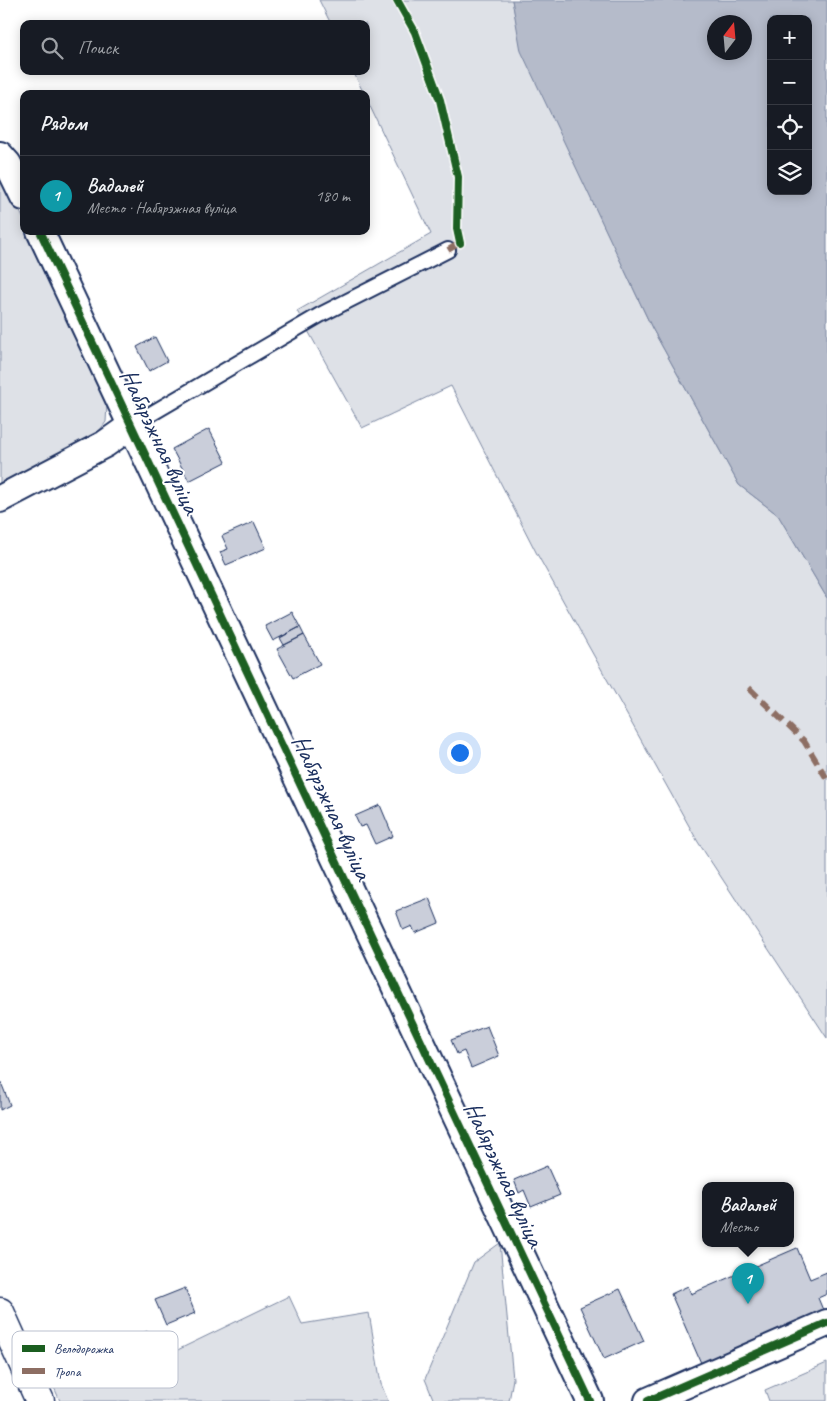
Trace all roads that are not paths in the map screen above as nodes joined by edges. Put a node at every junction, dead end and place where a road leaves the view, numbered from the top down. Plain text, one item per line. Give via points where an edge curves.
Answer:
1 (0, 155) edge
2 (20, 189) edge
3 (42, 235) edge
4 (448, 250) dead end
5 (132, 425) junction
6 (0, 499) edge
7 (0, 1312) edge
8 (827, 1323) edge
9 (12, 1339) edge
10 (34, 1388) edge
11 (40, 1401) edge
12 (590, 1401) edge
13 (648, 1401) edge

1 - 2 street
3 - 5 street, Набярэжная вуліца
4 - 5 lane via 320,315
5 - 6 street via 105,444
5 - 12 street, Набярэжная вуліца
7 - 9 street
8 - 13 street
10 - 11 street

